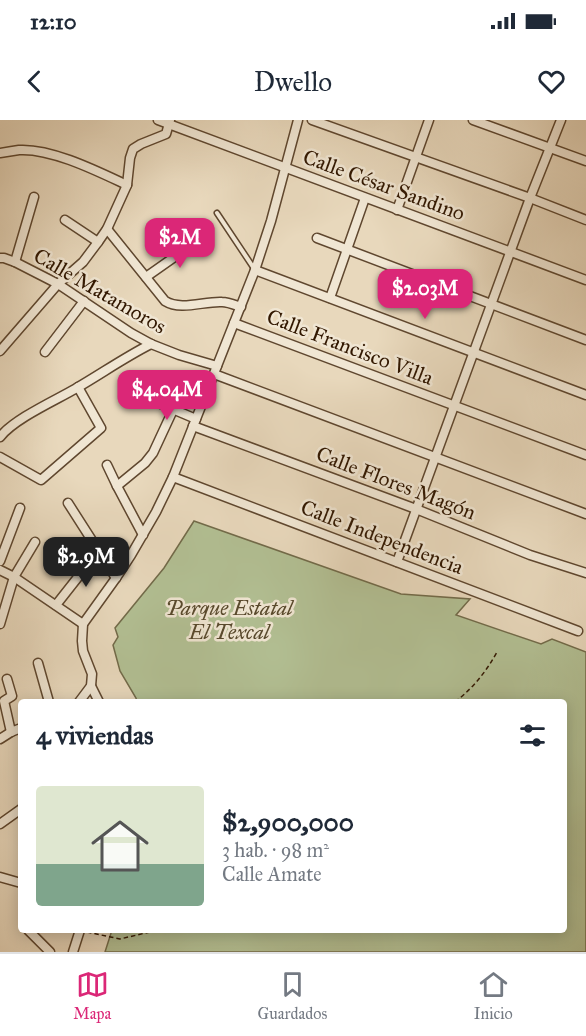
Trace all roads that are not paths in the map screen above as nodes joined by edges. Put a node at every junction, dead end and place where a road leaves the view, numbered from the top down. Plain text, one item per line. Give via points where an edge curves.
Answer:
1 (158, 120) edge
2 (298, 120) edge
3 (312, 120) edge
4 (429, 120) edge
5 (473, 120) edge
6 (561, 120) edge
7 (170, 122) edge
8 (551, 148) junction
9 (0, 153) edge
10 (414, 158) junction
11 (586, 161) edge
12 (285, 168) junction
13 (126, 185) junction
14 (34, 196) dead end
15 (365, 198) junction
16 (530, 198) junction
17 (397, 210) junction
18 (217, 213) dead end
19 (65, 220) dead end
20 (586, 220) edge
21 (107, 229) junction
22 (317, 238) dead end
23 (200, 239) dead end
24 (98, 243) junction
25 (347, 249) junction
26 (511, 252) junction
27 (0, 258) edge
28 (15, 262) junction
29 (255, 270) junction
30 (146, 277) junction
31 (586, 280) edge
32 (58, 284) junction
33 (330, 298) junction
34 (84, 301) junction
35 (492, 304) junction
36 (241, 307) junction
37 (234, 322) junction
38 (586, 340) edge
39 (152, 344) junction
40 (0, 350) edge
41 (45, 352) dead end
42 (474, 353) junction
43 (215, 370) junction
44 (78, 387) junction
45 (586, 394) edge
46 (149, 399) dead end
47 (454, 406) junction
48 (173, 410) junction
49 (195, 423) junction
50 (1, 434) edge
51 (586, 455) edge
52 (0, 457) edge
53 (435, 458) junction
54 (107, 465) dead end
55 (173, 477) junction
56 (117, 486) junction
57 (68, 503) dead end
58 (20, 508) dead end
59 (416, 509) junction
60 (586, 514) edge
61 (143, 535) junction
62 (35, 542) dead end
63 (102, 555) junction
64 (0, 561) edge
65 (397, 561) junction
66 (0, 570) edge
67 (586, 573) edge
68 (14, 577) junction
69 (116, 578) junction
70 (56, 605) junction
71 (1, 620) edge
72 (82, 624) junction
73 (578, 631) dead end
74 (38, 663) dead end
75 (7, 679) dead end
76 (91, 686) junction
77 (48, 699) edge
78 (81, 699) edge
79 (98, 699) edge
80 (18, 729) edge
81 (11, 732) junction
82 (0, 739) edge
83 (18, 811) edge
84 (0, 824) edge
85 (0, 877) edge
86 (18, 882) edge
87 (31, 933) edge
88 (79, 933) edge
89 (50, 952) edge
90 (74, 952) edge

1 - 7 street, Calle César Sandino
2 - 12 street
3 - 10 street
4 - 10 street
5 - 8 street
6 - 8 street
7 - 12 street, Calle César Sandino
7 - 13 street via 166,134 134,149
8 - 11 street
8 - 16 street
9 - 13 street via 20,150 62,158
10 - 16 street
10 - 17 street
12 - 15 street, Calle César Sandino
12 - 29 street
13 - 21 street
14 - 28 street
15 - 17 street, Calle César Sandino
15 - 25 street
16 - 20 street
16 - 26 street
17 - 26 street, Calle César Sandino
18 - 29 lane
19 - 24 street
21 - 24 street
21 - 30 street
22 - 25 street
23 - 30 street
24 - 32 street
25 - 33 street
25 - 35 street
26 - 31 street, Calle César Sandino
26 - 35 street
27 - 28 street, Calle Matamoros
28 - 32 street, Calle Matamoros
29 - 33 street
29 - 36 street
30 - 36 street via 171,304 224,302
32 - 34 street, Calle Matamoros
32 - 40 street
33 - 42 street
34 - 39 street, Calle Matamoros
34 - 41 street
35 - 38 street
35 - 42 street
36 - 37 street
37 - 43 street
37 - 47 street, Calle Francisco Villa
39 - 43 street, Calle Matamoros
39 - 44 street
42 - 45 street
42 - 47 street
43 - 49 street
43 - 53 street, Calle Matamoros
44 - 50 street
44 - 52 street via 101,428 41,480
46 - 48 street, Calle Flores Magón
47 - 51 street, Calle Francisco Villa
47 - 53 street
48 - 49 street, Calle Flores Magón
48 - 56 street via 145,464
49 - 55 street
49 - 59 street, Calle Flores Magón
53 - 59 street
53 - 60 street, Calle Matamoros
54 - 56 street
55 - 61 street
55 - 65 street, Calle Independencia
56 - 61 street
57 - 63 street
58 - 64 street
59 - 65 street
59 - 67 street, Calle Flores Magón
61 - 69 street
62 - 68 street
63 - 69 street
63 - 70 street via 82,572
65 - 73 street, Calle Independencia
66 - 68 street
68 - 70 street
68 - 71 street
69 - 72 street
70 - 72 street
72 - 76 street
74 - 77 street
75 - 81 street via 12,696 4,701
76 - 78 street
76 - 79 street
80 - 81 street
81 - 82 street
83 - 84 street
85 - 86 street
87 - 89 street
88 - 90 street

